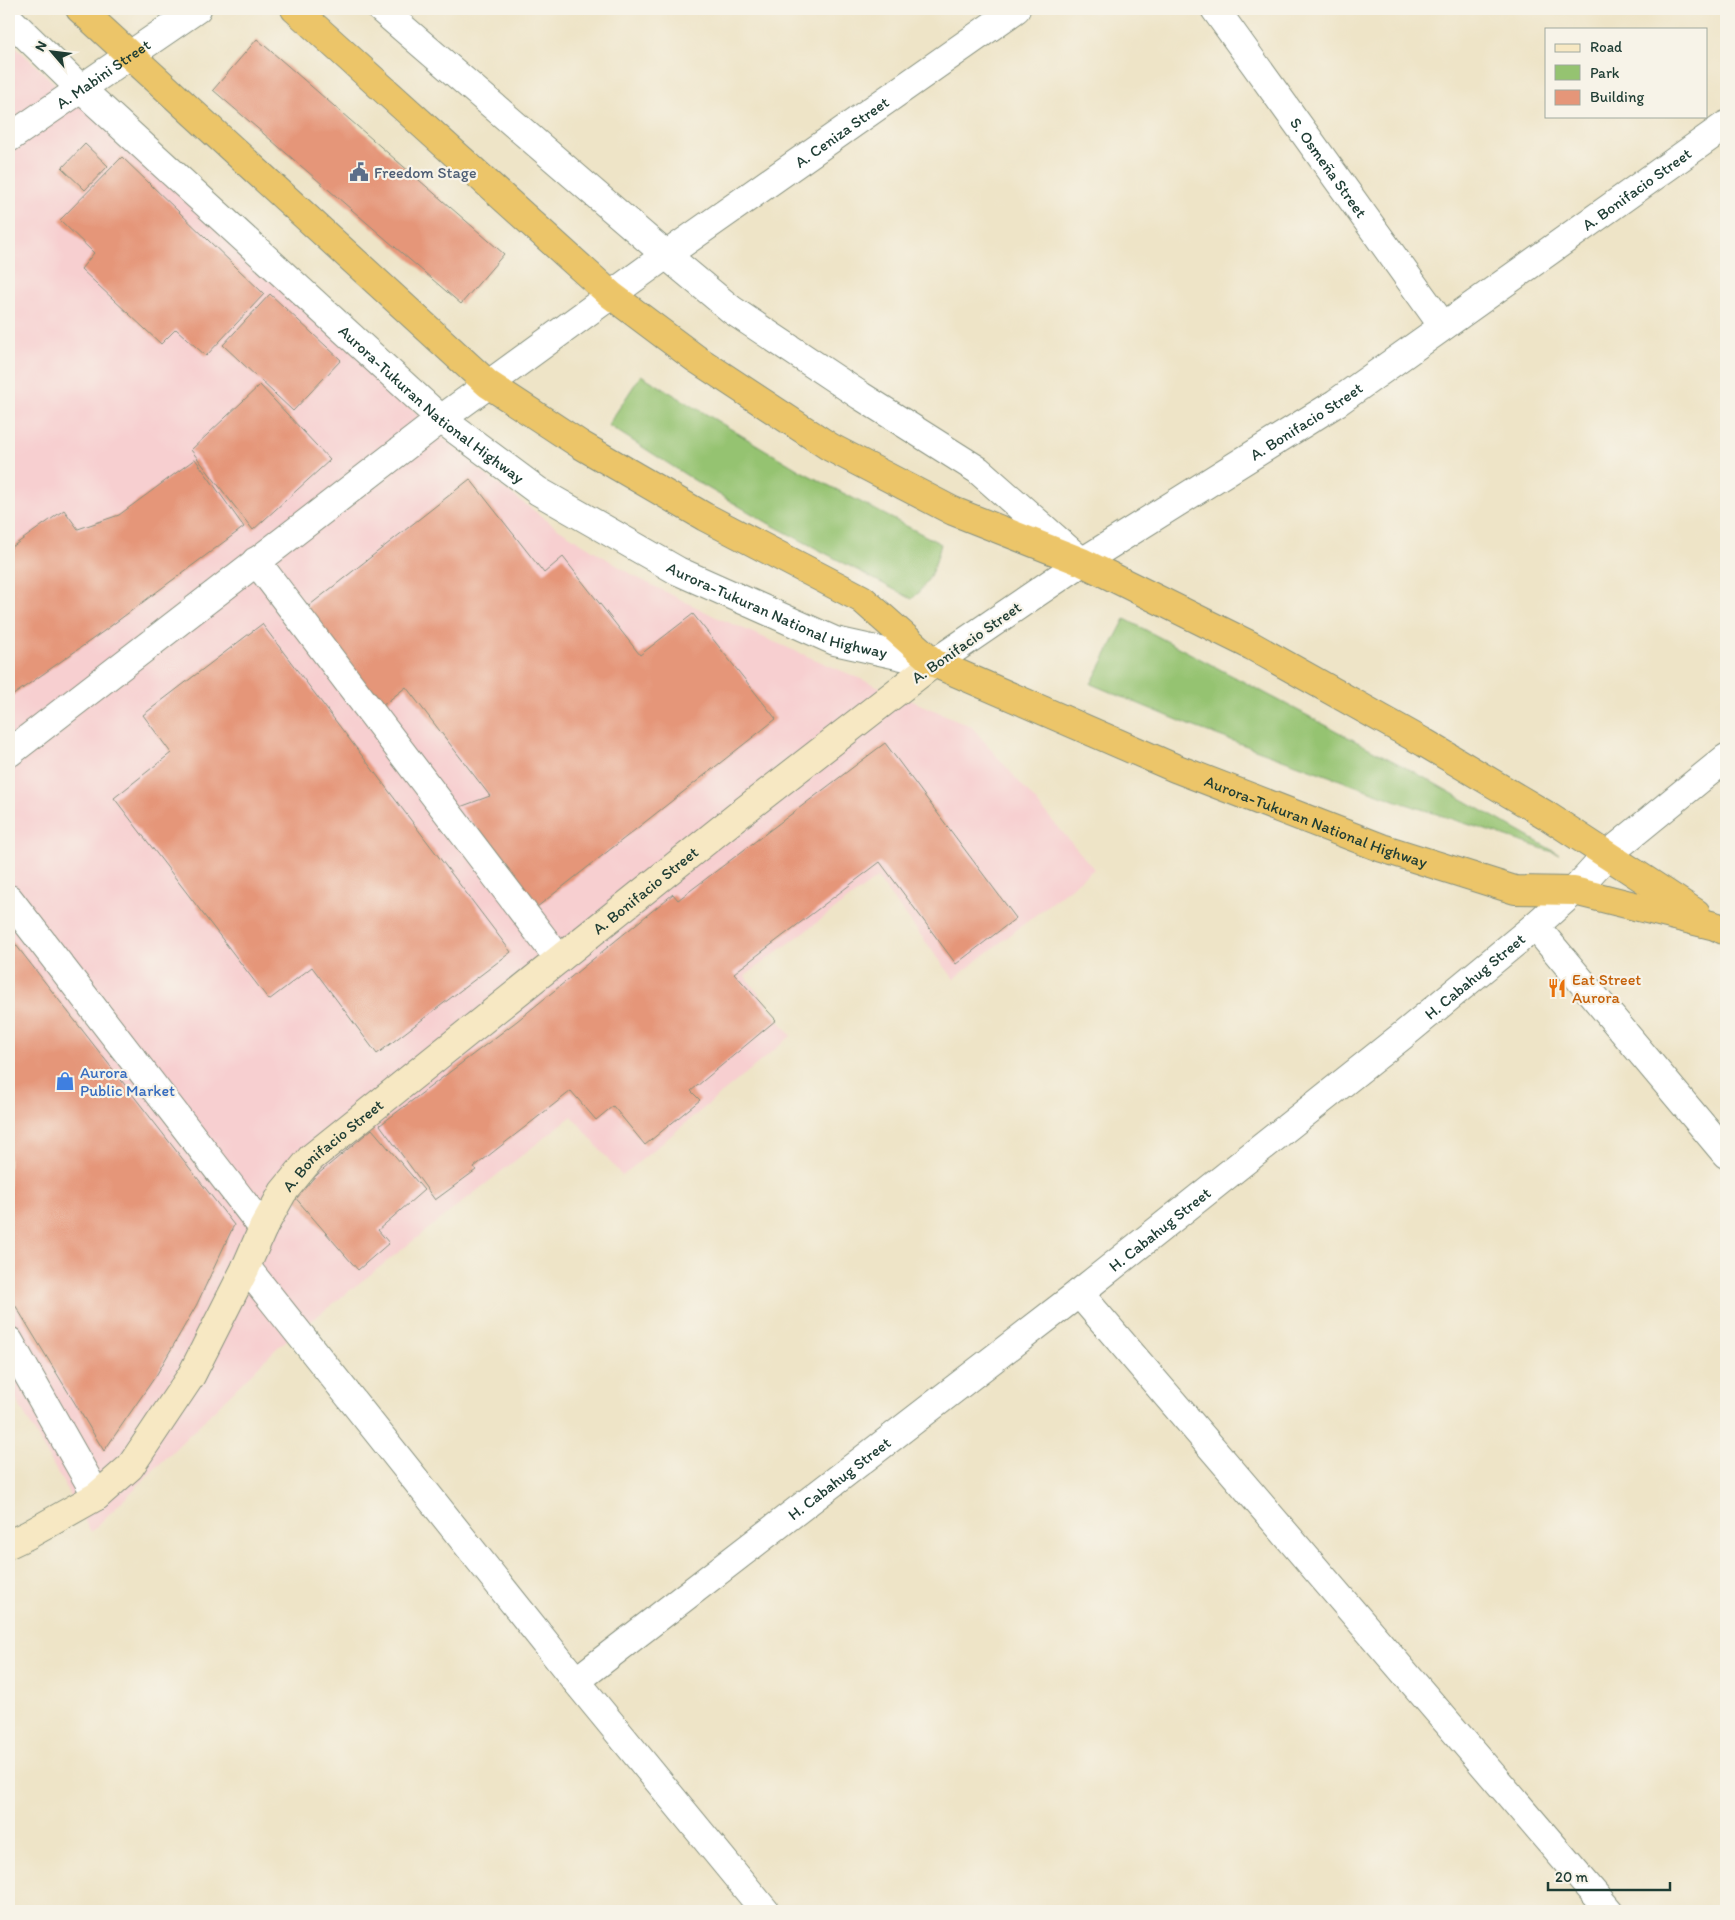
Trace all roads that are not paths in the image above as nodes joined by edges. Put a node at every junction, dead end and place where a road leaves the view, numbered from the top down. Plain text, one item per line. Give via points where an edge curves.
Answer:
1 (80, 9) edge
2 (197, 9) edge
3 (295, 9) edge
4 (381, 9) edge
5 (1016, 9) edge
6 (1215, 9) edge
7 (9, 19) edge
8 (130, 55) junction
9 (81, 89) junction
10 (1726, 126) edge
11 (9, 138) edge
12 (666, 255) junction
13 (611, 295) junction
14 (1443, 326) junction
15 (488, 384) junction
16 (441, 419) junction
17 (256, 561) junction
18 (1082, 562) junction
19 (934, 663) junction
20 (9, 753) edge
21 (1726, 758) edge
22 (1606, 856) junction
23 (1574, 891) junction
24 (9, 899) edge
25 (1535, 926) junction
26 (1721, 928) edge
27 (559, 959) junction
28 (1726, 1154) edge
29 (263, 1228) junction
30 (246, 1267) junction
31 (1079, 1293) junction
32 (9, 1341) edge
33 (97, 1496) junction
34 (9, 1544) edge
35 (576, 1681) junction
36 (764, 1911) edge
37 (1609, 1911) edge

1 - 8 highway, Aurora-Tukuran National Highway
2 - 8 street, A. Mabini Street
3 - 13 highway, Aurora-Tukuran National Highway
4 - 12 street, Aurora-Tukuran National Highway
5 - 12 street, A. Ceniza Street
6 - 14 street, S. Osmeña Street
7 - 9 street, Aurora-Tukuran National Highway
8 - 9 street, A. Mabini Street
8 - 15 highway, Aurora-Tukuran National Highway
9 - 11 street, A. Mabini Street
9 - 16 street, Aurora-Tukuran National Highway
10 - 14 street, A. Bonifacio Street
12 - 13 street, A. Ceniza Street
12 - 18 street, Aurora-Tukuran National Highway via 732,310 978,470
13 - 15 street, A. Ceniza Street
13 - 18 highway, Aurora-Tukuran National Highway via 695,358 830,447 952,511
14 - 18 street, A. Bonifacio Street via 1336,403
15 - 16 street, A. Ceniza Street
15 - 19 highway, Aurora-Tukuran National Highway via 606,460 862,599
16 - 17 street, A. Ceniza Street
16 - 19 street, Aurora-Tukuran National Highway via 538,491 678,571 835,641
17 - 20 street, A. Ceniza Street
17 - 27 street
18 - 19 street, A. Bonifacio Street
18 - 22 highway, Aurora-Tukuran National Highway via 1252,646 1425,743 1546,815
19 - 23 highway, Aurora-Tukuran National Highway via 1175,768 1382,848 1515,890
19 - 27 street, A. Bonifacio Street
21 - 22 street, H. Cabahug Street
22 - 23 street, H. Cabahug Street
22 - 26 highway, Aurora-Tukuran National Highway
23 - 25 street, H. Cabahug Street
23 - 26 highway, Aurora-Tukuran National Highway
24 - 29 street
25 - 28 street
25 - 31 street, H. Cabahug Street
27 - 29 street, A. Bonifacio Street via 311,1158 283,1192
29 - 30 street, A. Bonifacio Street
30 - 33 street, A. Bonifacio Street via 191,1376 130,1467
30 - 35 street
31 - 35 street, H. Cabahug Street
31 - 37 street
32 - 33 street
33 - 34 street, A. Bonifacio Street
35 - 36 street

